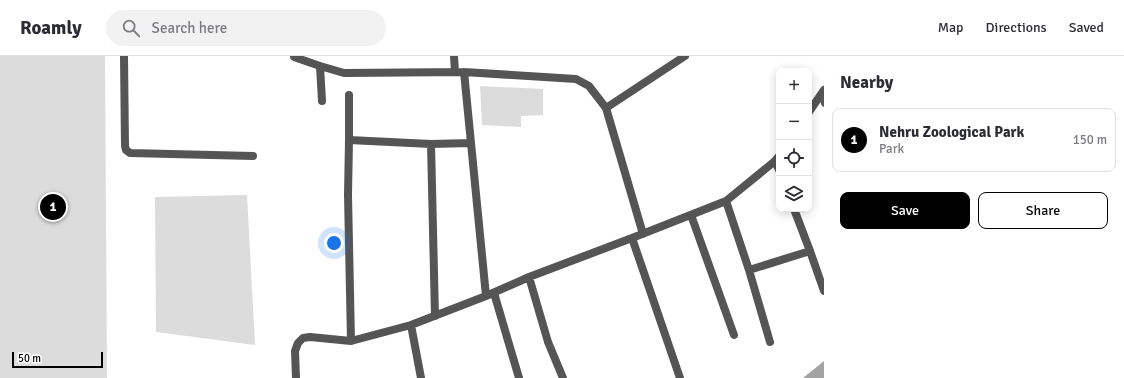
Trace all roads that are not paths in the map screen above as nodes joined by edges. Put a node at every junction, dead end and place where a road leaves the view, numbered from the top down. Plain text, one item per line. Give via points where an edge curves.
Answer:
1 (124, 56) edge
2 (294, 56) edge
3 (454, 56) edge
4 (685, 56) edge
5 (320, 66) junction
6 (455, 72) junction
7 (464, 72) junction
8 (822, 92) edge
9 (349, 95) dead end
10 (322, 101) dead end
11 (824, 104) edge
12 (812, 107) edge
13 (606, 108) junction
14 (349, 140) junction
15 (471, 143) junction
16 (431, 144) junction
17 (253, 156) dead end
18 (776, 159) edge
19 (726, 201) junction
20 (795, 212) edge
21 (691, 215) junction
22 (642, 234) junction
23 (632, 238) junction
24 (810, 251) junction
25 (749, 270) junction
26 (529, 277) junction
27 (824, 291) edge
28 (490, 294) junction
29 (435, 316) junction
30 (411, 326) junction
31 (734, 335) dead end
32 (351, 341) junction
33 (770, 342) dead end
34 (296, 378) edge
35 (421, 378) edge
36 (518, 378) edge
37 (563, 378) edge
38 (680, 378) edge

1 - 17 street via 126,150 130,153
2 - 5 street
3 - 6 street
4 - 13 street
5 - 6 street via 344,73
5 - 10 street
6 - 7 street
7 - 13 street via 576,80 589,86
7 - 15 street
8 - 11 lane
8 - 12 street
9 - 14 street
13 - 22 street
14 - 16 street
14 - 32 street
15 - 16 street
15 - 28 street
16 - 29 street
18 - 19 street
19 - 21 street
19 - 25 street
20 - 24 street
21 - 22 street
21 - 31 street
22 - 23 street
23 - 26 street
23 - 38 street
24 - 25 street
24 - 27 street
25 - 33 street
26 - 28 street
26 - 37 street via 548,342
28 - 29 street
28 - 36 street
29 - 30 street
30 - 32 street
30 - 35 street
32 - 34 street via 303,338 295,351

